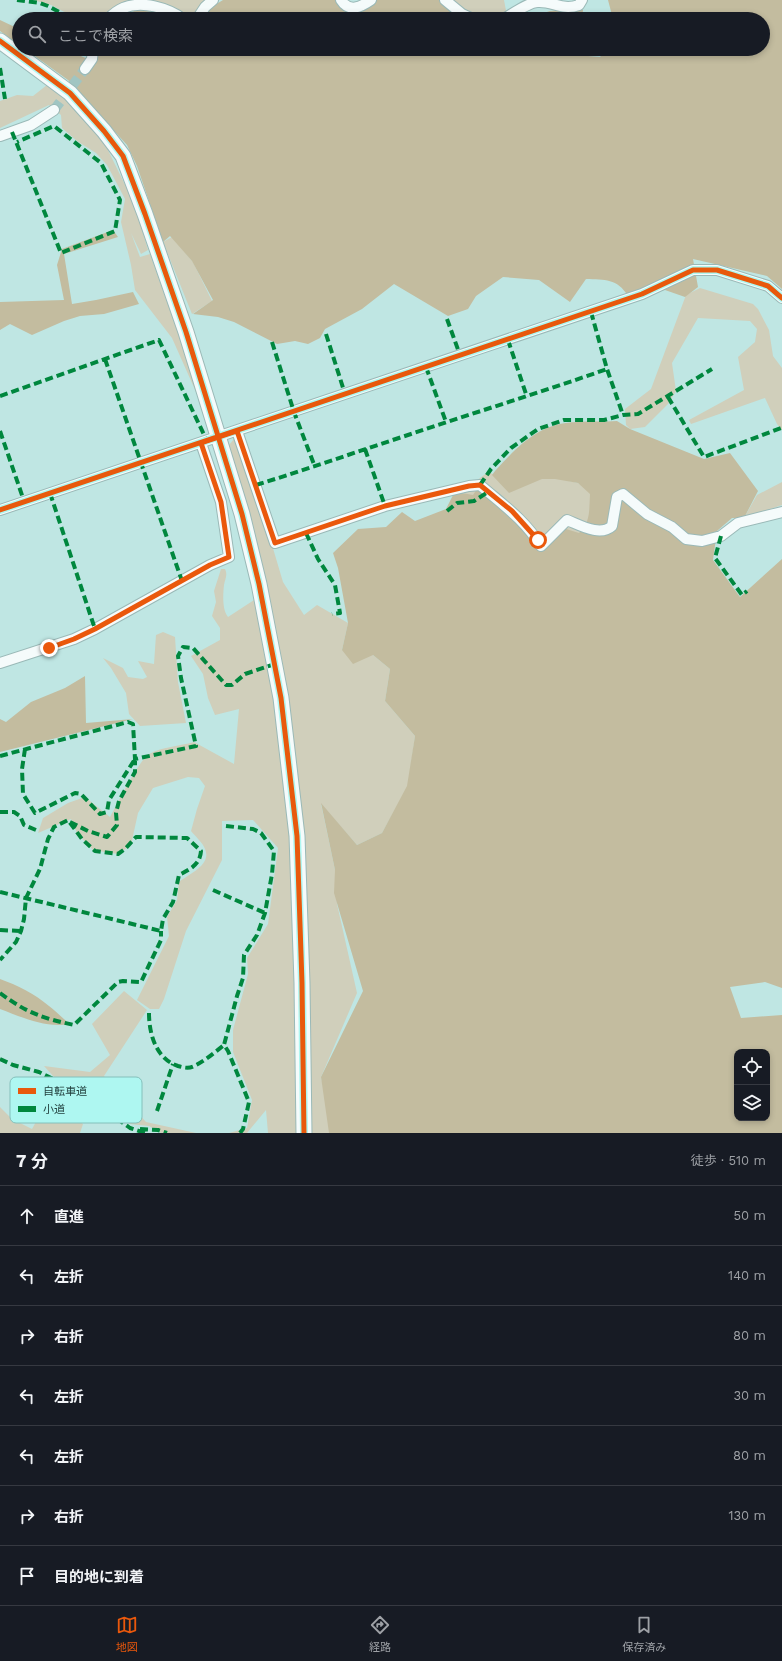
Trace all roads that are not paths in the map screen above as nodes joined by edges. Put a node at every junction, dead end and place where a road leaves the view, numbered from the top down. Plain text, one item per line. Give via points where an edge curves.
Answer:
1 (213, 0) edge
2 (341, 0) edge
3 (371, 0) edge
4 (445, 0) edge
5 (582, 0) edge
6 (118, 12) edge
7 (171, 12) edge
8 (202, 12) edge
9 (460, 12) edge
10 (517, 12) edge
11 (0, 41) edge
12 (12, 50) edge
13 (20, 56) edge
14 (92, 56) edge
15 (85, 69) tunnel mouth
16 (54, 110) tunnel mouth
17 (0, 136) edge
18 (782, 298) edge
19 (237, 431) junction
20 (219, 437) junction
21 (201, 443) junction
22 (0, 510) edge
23 (782, 512) edge
24 (0, 663) edge
25 (304, 1133) edge

1 - 8 street
2 - 3 street via 350,8 358,8
4 - 9 street
5 - 10 street via 579,6 565,8 539,2
6 - 7 street via 135,5 164,8
11 - 12 street
13 - 20 street via 70,93 123,156 158,251
14 - 15 street
16 - 17 street via 31,125
18 - 19 street via 768,286 717,270 692,270 642,294
19 - 20 street
19 - 23 street via 275,543 385,506 480,485 512,511 541,546 567,520 597,531 608,530 612,526 616,496 623,494 647,514 672,527 686,539 702,541 721,536 738,523
20 - 21 street
20 - 25 street via 254,561 285,728 297,836
21 - 22 street
21 - 24 street via 221,502 229,557 74,639

